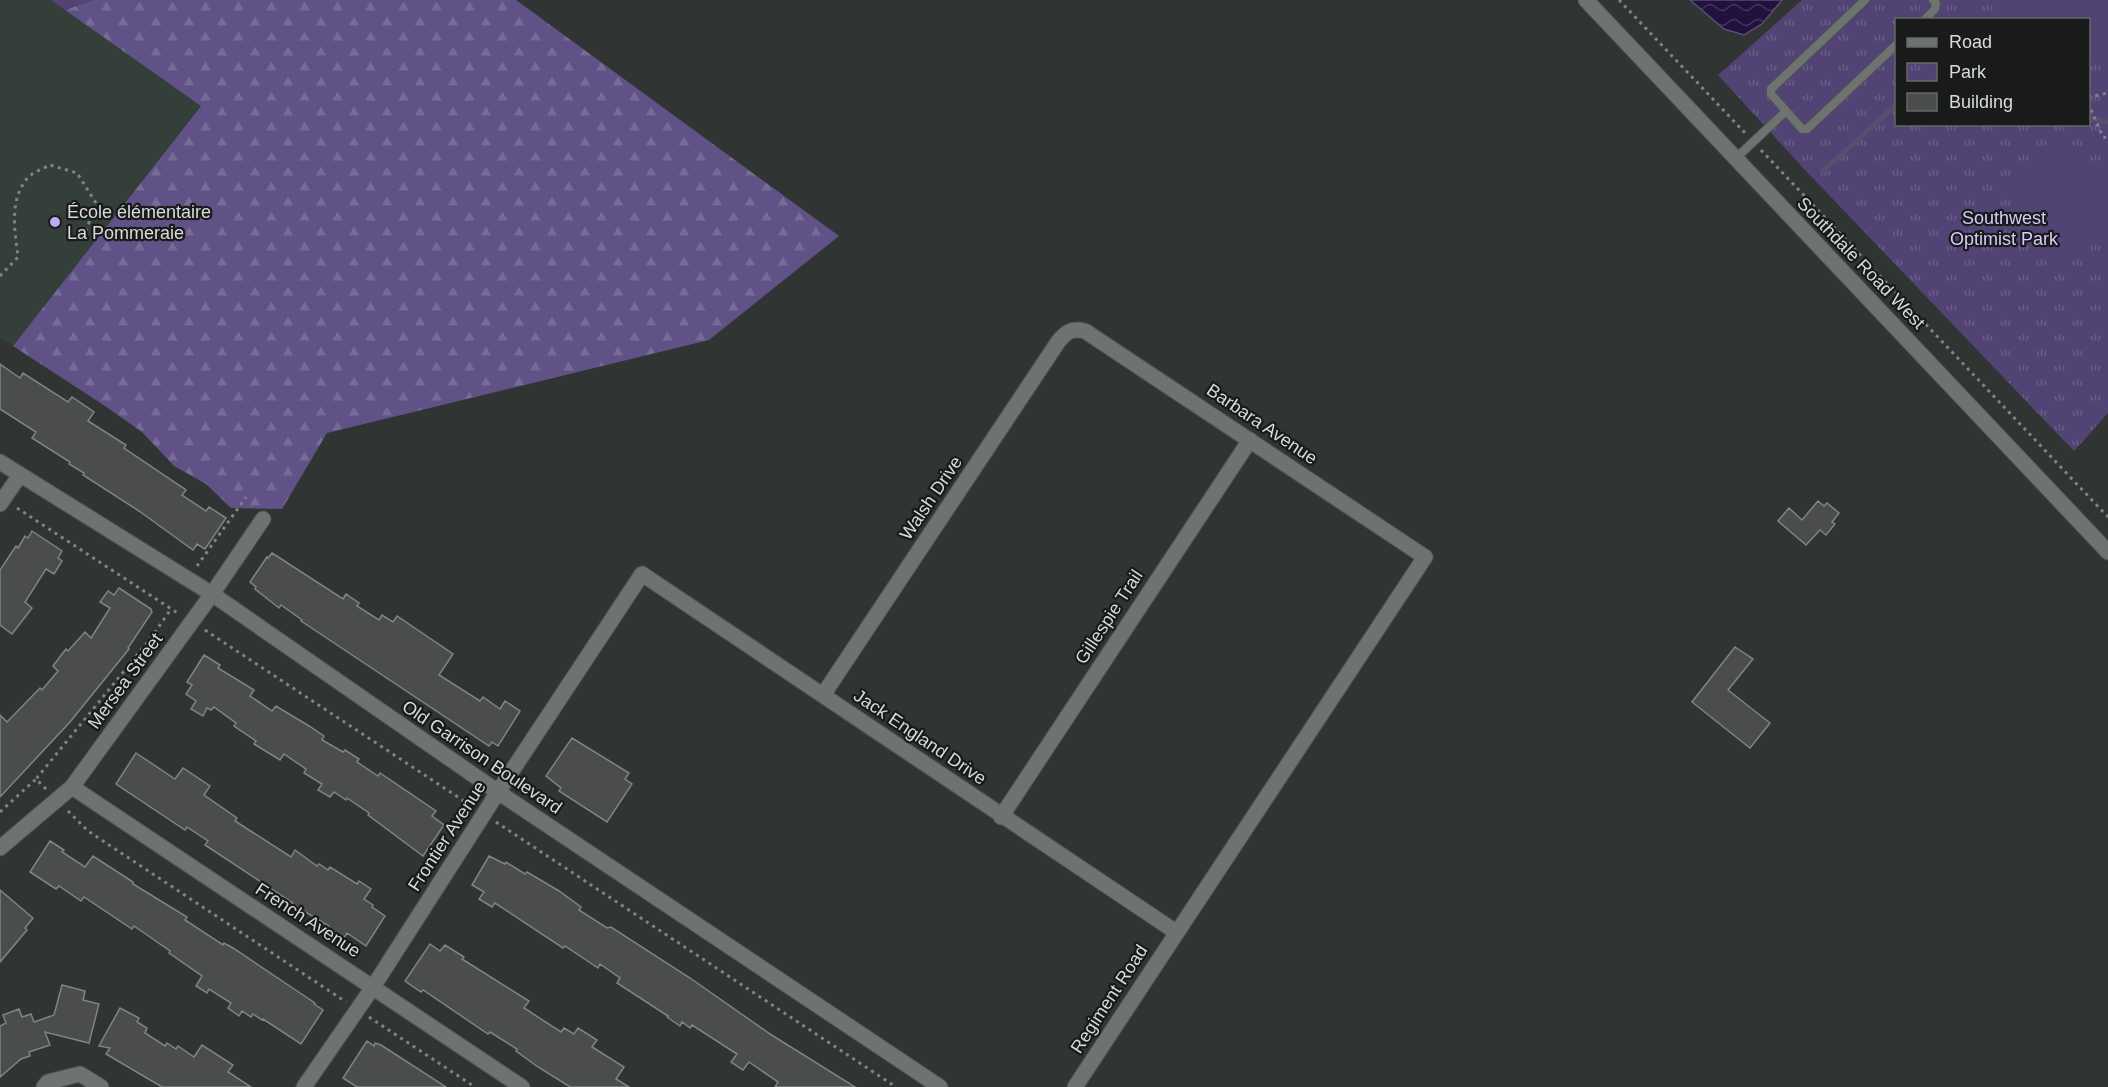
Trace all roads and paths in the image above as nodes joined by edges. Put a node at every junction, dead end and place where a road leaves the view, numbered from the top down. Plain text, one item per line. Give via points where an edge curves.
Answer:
1 (1586, 0) edge
2 (1620, 0) edge
3 (1865, 0) edge
4 (1933, 0) edge
5 (1926, 18) edge
6 (1895, 46) edge
7 (2108, 92) edge
8 (2090, 96) edge
9 (2090, 108) edge
10 (1786, 111) junction
11 (2108, 138) edge
12 (1754, 142) junction
13 (1735, 159) junction
14 (76, 236) dead end
15 (0, 276) edge
16 (1075, 329) joint
17 (1250, 440) junction
18 (0, 462) edge
19 (20, 475) junction
20 (246, 497) dead end
21 (5, 503) edge
22 (2108, 517) edge
23 (263, 519) dead end
24 (2108, 552) edge
25 (1425, 557) joint
26 (192, 573) dead end
27 (642, 574) joint
28 (212, 594) junction
29 (180, 614) dead end
30 (199, 626) dead end
31 (823, 695) junction
32 (36, 779) dead end
33 (72, 787) junction
34 (498, 792) junction
35 (473, 807) dead end
36 (0, 812) edge
37 (1001, 817) junction
38 (493, 820) dead end
39 (0, 848) edge
40 (1176, 932) junction
41 (374, 987) junction
42 (44, 1087) edge
43 (101, 1087) edge
44 (304, 1087) edge
45 (522, 1087) edge
46 (896, 1087) edge
47 (940, 1087) edge
48 (1075, 1087) edge

1 - 13 street, Southdale Road West
2 - 12 path
3 - 10 lane via 1771,89
4 - 5 lane via 1935,9
6 - 10 lane via 1807,129 1802,129
7 - 8 path
9 - 11 path via 2103,137
10 - 12 lane
12 - 13 lane
12 - 22 path
13 - 24 street, Southdale Road West
14 - 15 path via 85,234 96,202 77,172 50,165 26,178 14,216 18,257
16 - 17 street, Barbara Avenue via 1085,331
16 - 31 street, Walsh Drive via 1058,342
17 - 25 street, Barbara Avenue
17 - 37 street, Gillespie Trail
18 - 19 street, Old Garrison Boulevard
19 - 21 street
19 - 28 street, Old Garrison Boulevard
20 - 26 path
21 - 29 path
23 - 28 street, Mersea Street
25 - 40 street, Regiment Road
27 - 31 street, Jack England Drive
27 - 34 street, Frontier Avenue
28 - 33 street, Mersea Street
28 - 34 street, Old Garrison Boulevard
30 - 35 path
31 - 37 street, Jack England Drive
32 - 36 path
33 - 39 street, Mersea Street
33 - 41 street, French Avenue
34 - 41 street, Frontier Avenue
34 - 47 street, Old Garrison Boulevard
37 - 40 street, Jack England Drive
38 - 46 path
40 - 48 street, Regiment Road
41 - 44 street, Frontier Avenue
41 - 45 street, French Avenue
42 - 43 street via 48,1082 80,1074

